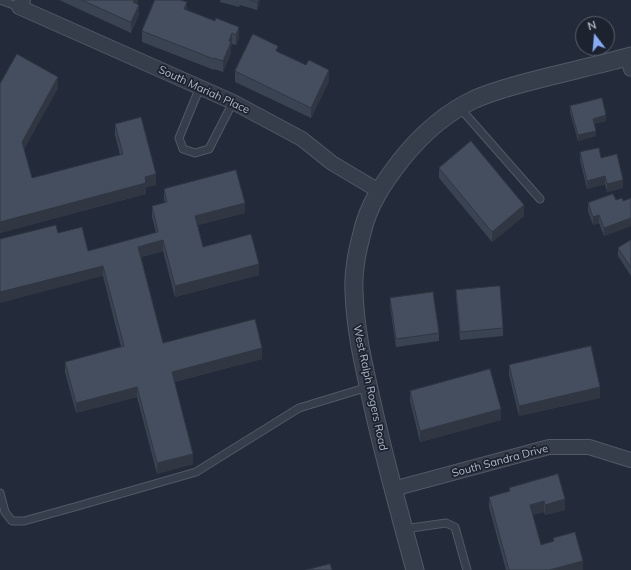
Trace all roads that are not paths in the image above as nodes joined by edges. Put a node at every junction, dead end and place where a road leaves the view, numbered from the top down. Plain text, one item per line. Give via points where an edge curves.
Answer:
1 (0, 0) edge
2 (21, 3) edge
3 (630, 61) edge
4 (200, 87) junction
5 (233, 102) junction
6 (460, 108) junction
7 (379, 191) junction
8 (540, 199) dead end
9 (368, 387) junction
10 (631, 460) edge
11 (393, 489) junction
12 (0, 493) edge
13 (404, 529) junction
14 (415, 570) edge
15 (467, 570) edge

1 - 2 lane
2 - 4 street, South Mariah Place
3 - 6 street, West Ralph Rogers Road via 511,86 475,99
4 - 5 street, South Mariah Place
4 - 5 lane via 179,138 183,149 195,153 208,149
5 - 7 street, South Mariah Place via 302,139 332,163
6 - 7 street, West Ralph Rogers Road via 425,132
6 - 8 lane
7 - 9 street, West Ralph Rogers Road via 362,232 354,289 355,314
9 - 11 street, West Ralph Rogers Road
9 - 12 lane via 299,408 196,472 100,500 12,521 5,512
10 - 11 street, South Sandra Drive via 589,447 549,447
11 - 13 street, West Ralph Rogers Road
13 - 14 street, West Ralph Rogers Road
13 - 15 lane via 446,523 455,527

